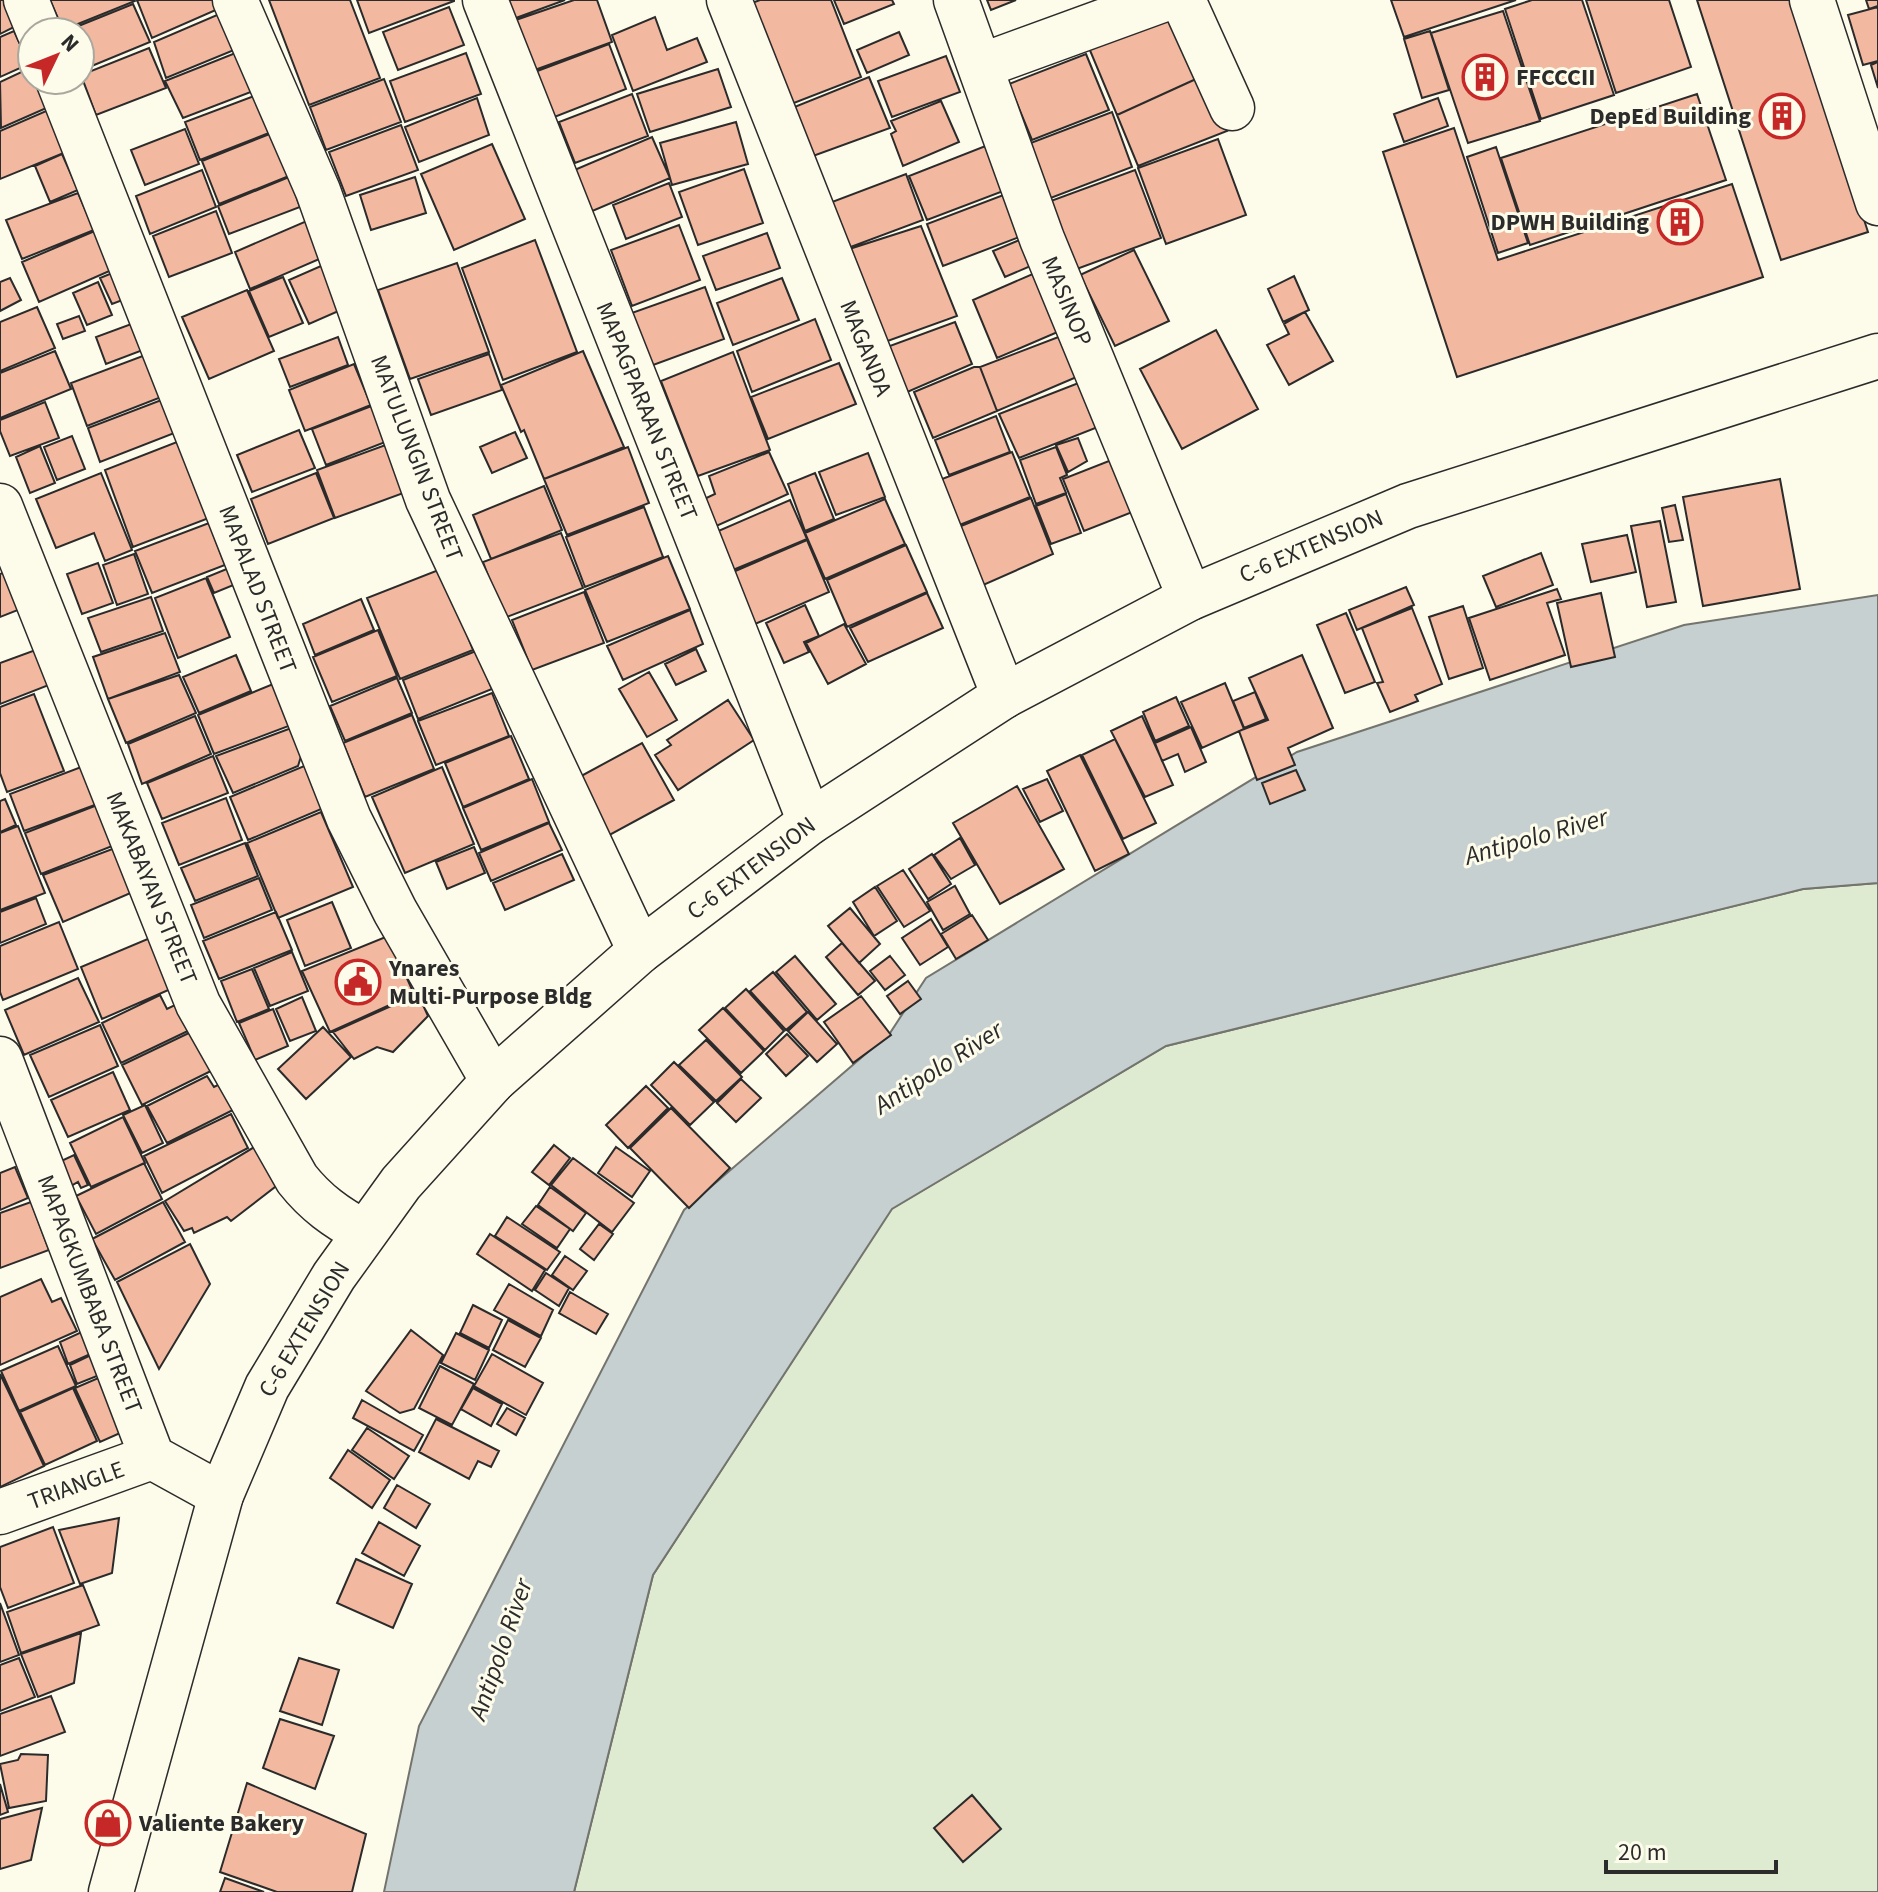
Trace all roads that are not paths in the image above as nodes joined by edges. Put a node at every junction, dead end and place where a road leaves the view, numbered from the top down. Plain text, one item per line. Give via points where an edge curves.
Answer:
1 (235, 0) edge
2 (485, 0) edge
3 (729, 0) edge
4 (956, 0) edge
5 (1162, 0) edge
6 (1183, 0) edge
7 (1812, 0) edge
8 (981, 66) junction
9 (64, 96) edge
10 (1232, 108) dead end
11 (1878, 203) edge
12 (1878, 356) edge
13 (0, 506) edge
14 (1190, 598) junction
15 (1004, 696) junction
16 (810, 822) junction
17 (640, 951) junction
18 (0, 1059) edge
19 (493, 1081) junction
20 (363, 1232) junction
21 (152, 1457) junction
22 (221, 1495) junction
23 (0, 1512) edge
24 (111, 1892) edge

1 - 17 street, MATULUNGIN STREET via 318,191 428,500
2 - 16 street, MAPAGPARAAN STREET
3 - 15 street, MAGANDA
4 - 8 street, MASINOP
5 - 8 street
6 - 10 street
7 - 11 street
8 - 14 street, MASINOP via 1042,239
9 - 19 street, MAPALAD STREET via 349,819 395,911
12 - 14 street, C-6 EXTENSION via 1408,506
13 - 20 street, MAKABAYAN STREET via 198,1004 297,1179 332,1215
14 - 15 street, C-6 EXTENSION
15 - 16 street, C-6 EXTENSION
16 - 17 street, C-6 EXTENSION
17 - 19 street, C-6 EXTENSION
18 - 21 street, MAPAGKUMBABA STREET
19 - 20 street, C-6 EXTENSION
20 - 22 street, C-6 EXTENSION via 267,1387
21 - 22 street
21 - 23 street, TRIANGLE
22 - 24 street, C-6 EXTENSION

